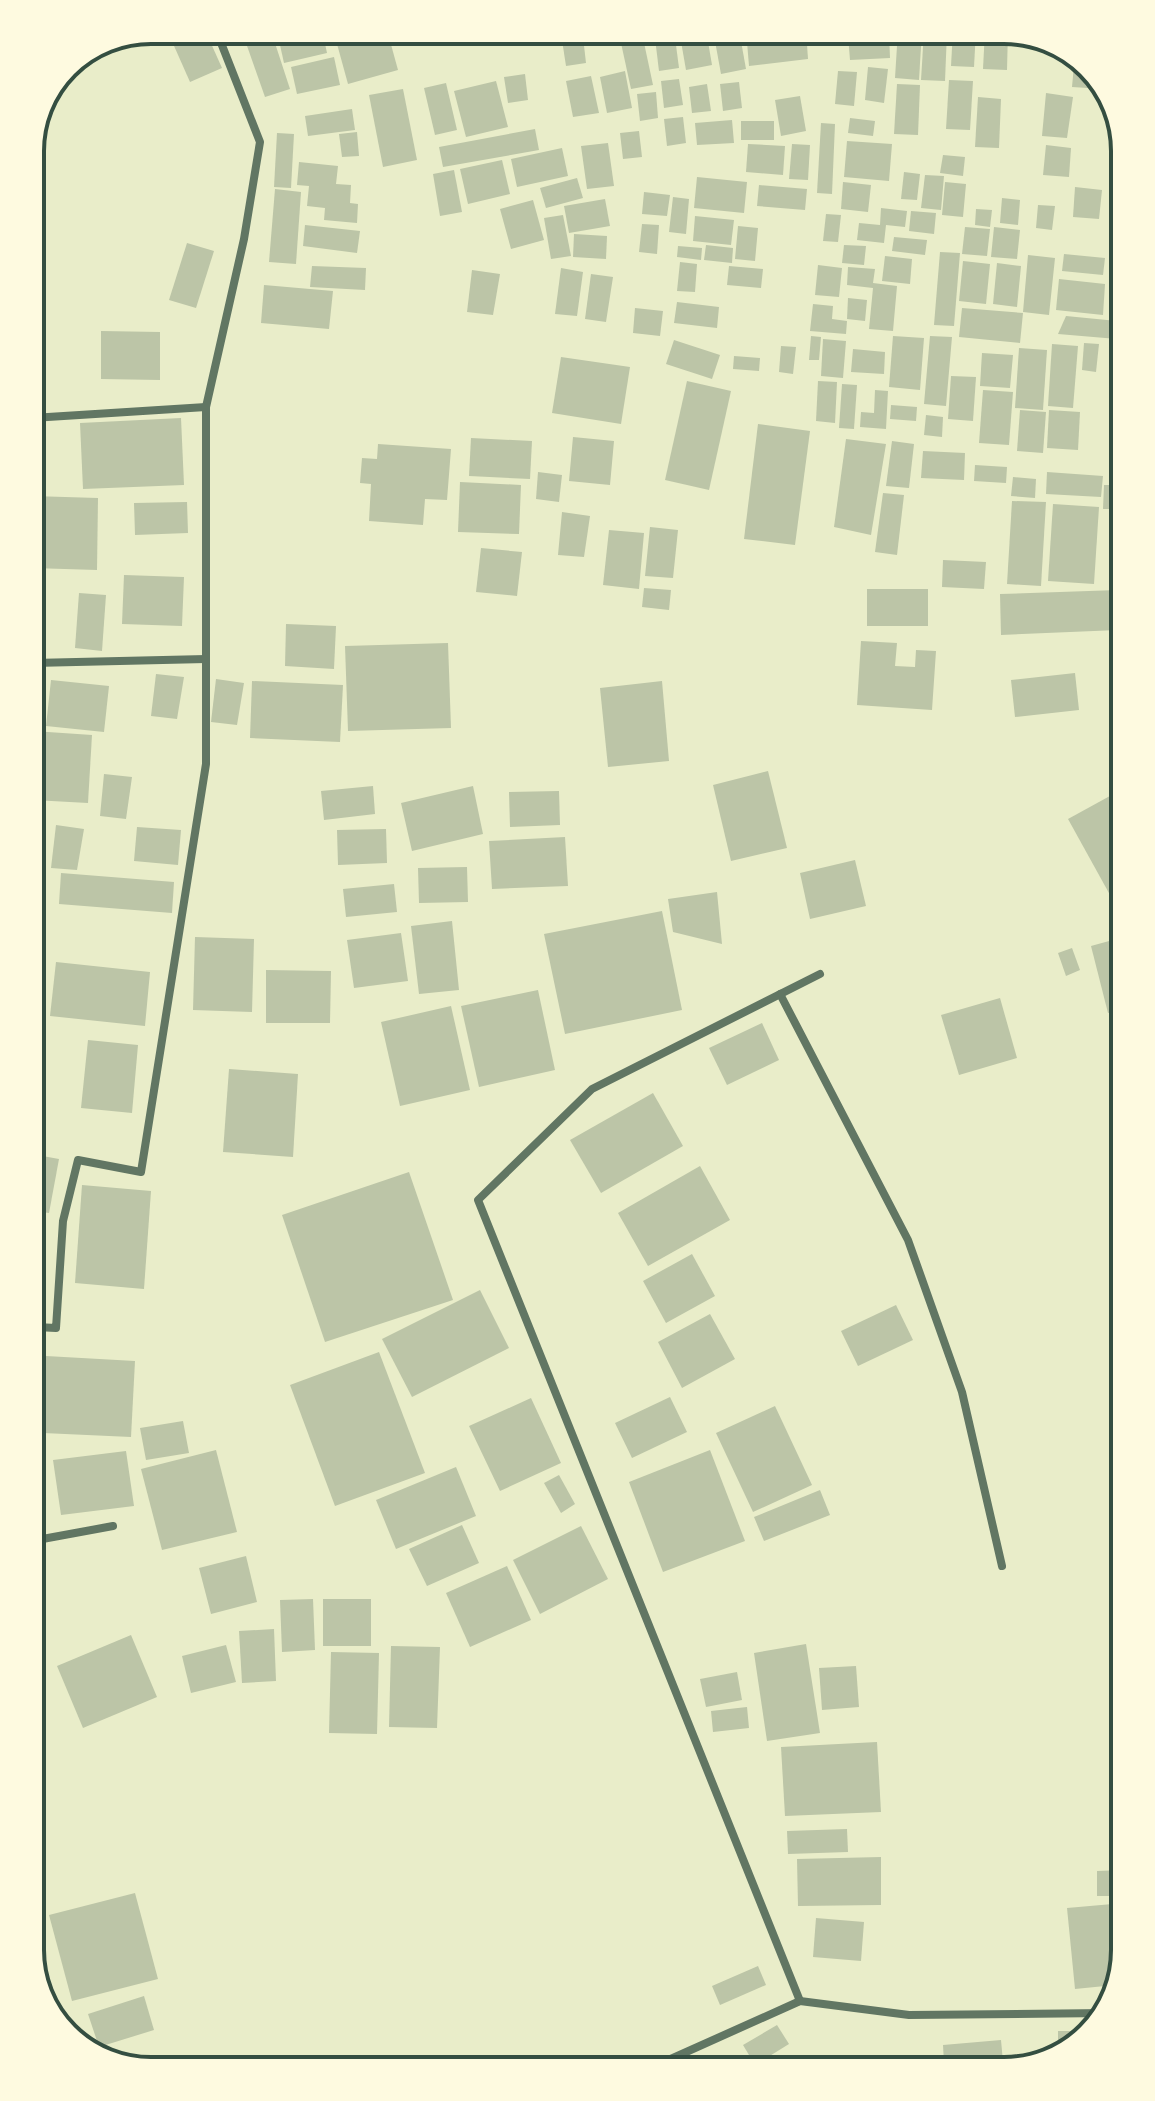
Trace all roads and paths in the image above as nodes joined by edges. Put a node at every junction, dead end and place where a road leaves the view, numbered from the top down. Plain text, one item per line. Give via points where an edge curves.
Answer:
1 (222, 44) edge
2 (206, 407) junction
3 (44, 417) edge
4 (206, 659) junction
5 (44, 663) edge
6 (820, 974) dead end
7 (780, 994) junction
8 (44, 1327) edge
9 (113, 1526) dead end
10 (44, 1539) edge
11 (1002, 1566) dead end
12 (800, 2001) junction
13 (1091, 2013) edge
14 (684, 2057) edge

1 - 2 street via 260,142
2 - 3 street
2 - 4 street
4 - 5 street
4 - 8 street via 206,764 141,1172 78,1160 63,1221 56,1328
6 - 7 street
7 - 11 street via 908,1240 962,1392
7 - 12 street via 592,1089 478,1200
9 - 10 street
12 - 13 street via 909,2015
12 - 14 street

